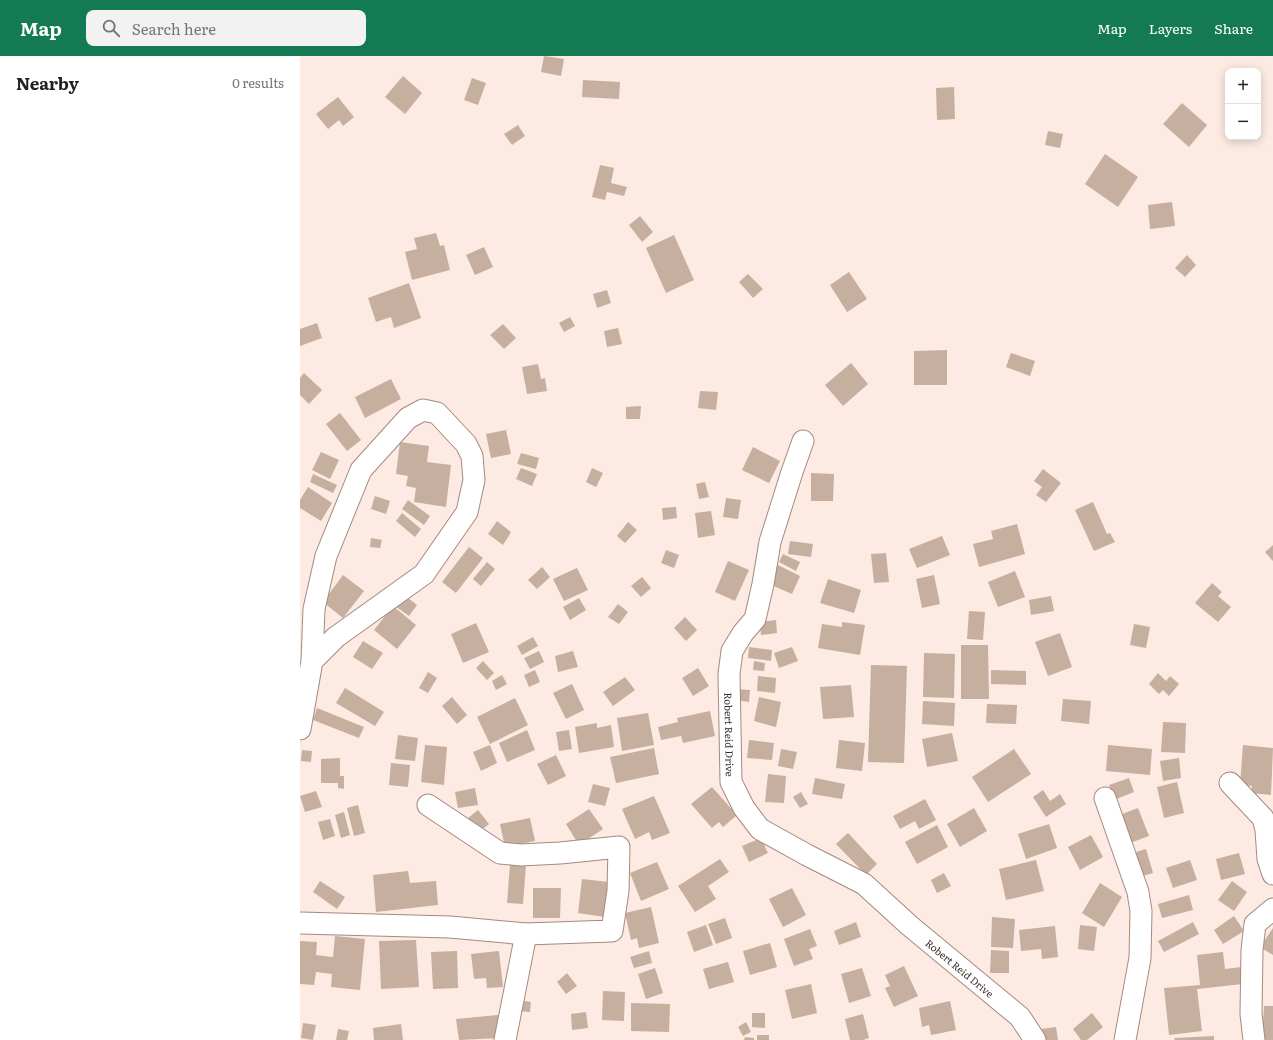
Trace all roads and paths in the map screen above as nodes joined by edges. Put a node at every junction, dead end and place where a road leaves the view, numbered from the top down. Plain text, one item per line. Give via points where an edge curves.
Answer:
1 (803, 441) dead end
2 (312, 661) junction
3 (300, 729) edge
4 (1230, 783) dead end
5 (1106, 798) dead end
6 (428, 806) dead end
7 (1273, 874) edge
8 (1273, 909) edge
9 (300, 922) edge
10 (526, 934) junction
11 (505, 1040) edge
12 (1035, 1040) edge
13 (1125, 1040) edge
14 (1254, 1040) edge

1 - 12 street, Robert Reid Drive via 770,542 755,619 732,651 729,674 731,782 744,808 760,829 864,884 910,926 1020,1017
2 - 2 street via 336,636 424,574 467,512 474,480 472,456 466,444 437,413 423,410 408,418 361,470 326,556 314,609
2 - 3 street
4 - 7 street via 1263,818 1268,859
5 - 13 street via 1138,892 1141,911 1140,958
6 - 10 street via 500,853 521,855 619,847 618,891 612,931
8 - 14 street via 1255,924 1252,950
9 - 10 street via 450,927
10 - 11 street

